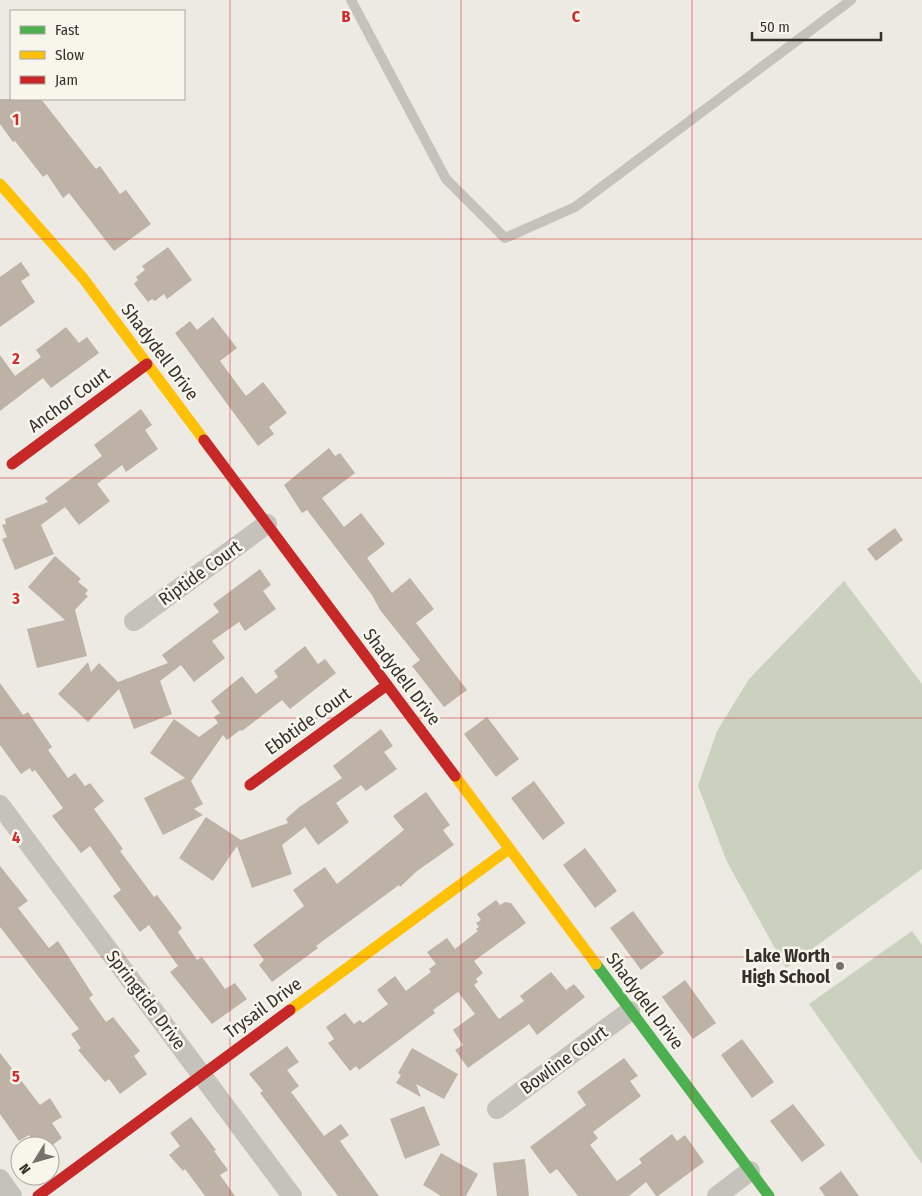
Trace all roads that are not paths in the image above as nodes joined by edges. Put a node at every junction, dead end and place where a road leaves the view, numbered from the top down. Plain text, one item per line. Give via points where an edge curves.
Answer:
1 (351, 0) edge
2 (851, 0) edge
3 (839, 3) edge
4 (0, 184) edge
5 (147, 364) junction
6 (12, 464) dead end
7 (267, 524) junction
8 (134, 621) dead end
9 (387, 685) junction
10 (250, 785) dead end
11 (0, 805) edge
12 (509, 849) junction
13 (630, 1011) junction
14 (202, 1074) junction
15 (497, 1109) dead end
16 (750, 1171) junction
17 (0, 1179) edge
18 (12, 1196) edge
19 (38, 1196) edge
20 (292, 1196) edge
21 (717, 1196) edge
22 (769, 1196) edge

1 - 3 lane via 446,179 505,238 575,207
2 - 3 lane
4 - 5 street, Shadydell Drive via 83,278
5 - 6 street, Anchor Court
5 - 7 street, Shadydell Drive
7 - 8 street, Riptide Court
7 - 9 street, Shadydell Drive
9 - 10 street, Ebbtide Court
9 - 12 street, Shadydell Drive
11 - 14 street, Springtide Drive
12 - 13 street, Shadydell Drive
12 - 14 street, Trysail Drive
13 - 15 street, Bowline Court
13 - 16 street, Shadydell Drive
14 - 19 street, Trysail Drive
14 - 20 street, Springtide Drive
16 - 21 street
16 - 22 street, Shadydell Drive
17 - 18 street

